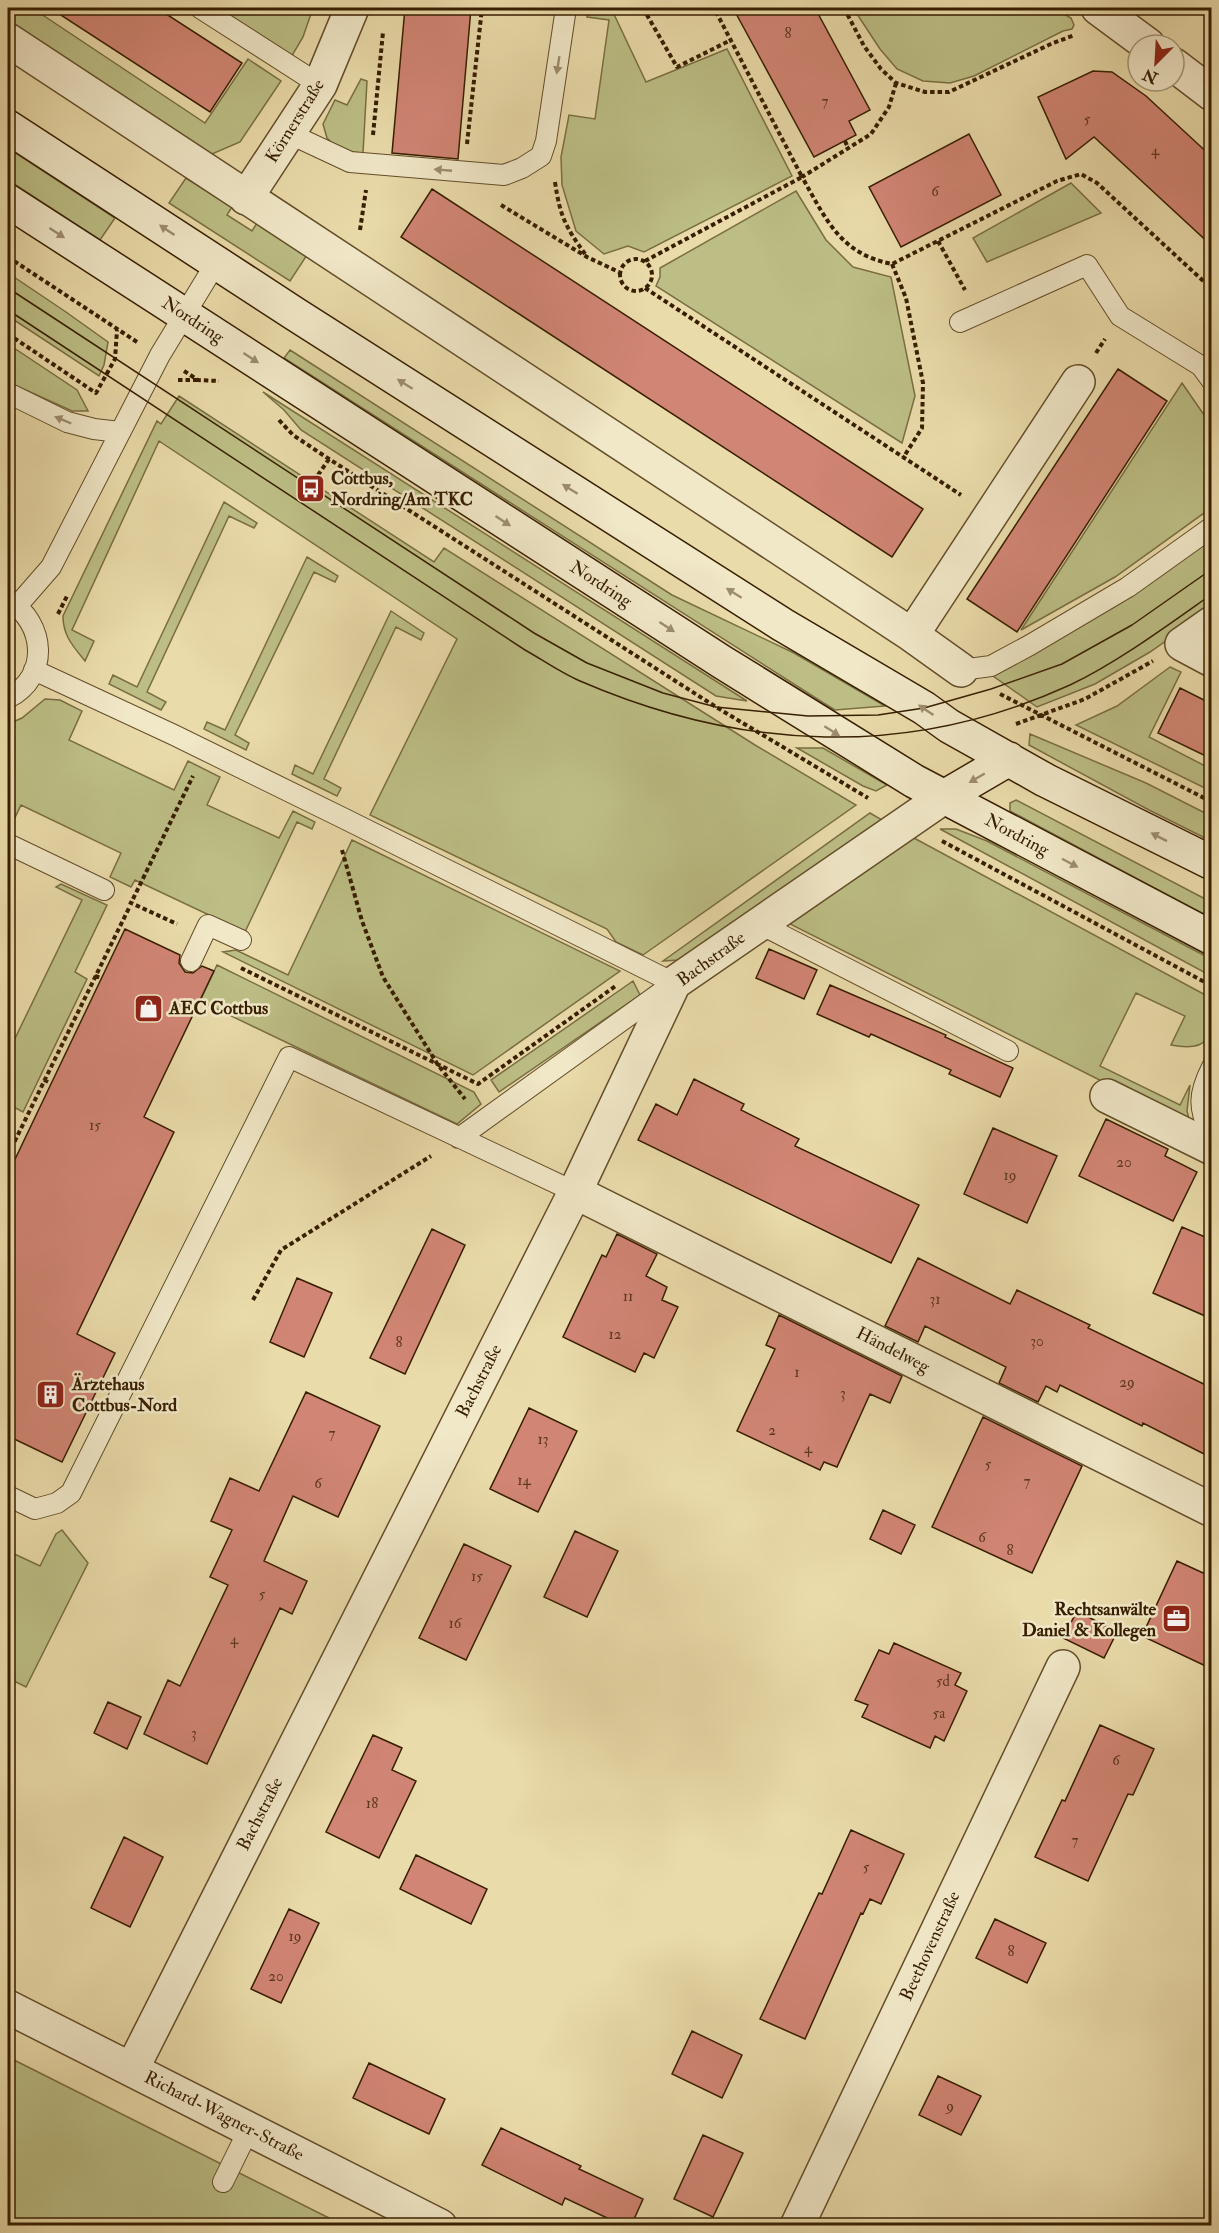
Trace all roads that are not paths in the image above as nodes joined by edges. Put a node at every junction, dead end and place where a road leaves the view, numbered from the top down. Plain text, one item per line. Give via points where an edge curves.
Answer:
1 (200, 8) edge
2 (352, 8) edge
3 (566, 8) edge
4 (1088, 20) edge
5 (1126, 36) edge
6 (8, 40) edge
7 (1186, 74) edge
8 (320, 85) junction
9 (1212, 94) edge
10 (8, 127) edge
11 (288, 133) junction
12 (246, 198) junction
13 (8, 201) edge
14 (216, 263) junction
15 (184, 315) junction
16 (969, 318) road end
17 (1212, 381) edge
18 (1078, 382) road end
19 (8, 393) edge
20 (120, 432) junction
21 (1212, 527) edge
22 (13, 603) edge
23 (1212, 623) edge
24 (912, 635) junction
25 (1212, 660) edge
26 (34, 670) junction
27 (961, 670) joint
28 (8, 698) edge
29 (1009, 759) junction
30 (944, 797) junction
31 (8, 844) edge
32 (1212, 863) edge
33 (104, 890) dead end
34 (760, 924) junction
35 (1212, 938) edge
36 (241, 940) dead end
37 (197, 948) road end
38 (674, 984) junction
39 (1008, 1051) dead end
40 (1212, 1067) edge
41 (1107, 1096) dead end
42 (459, 1138) junction
43 (1212, 1142) edge
44 (1212, 1148) edge
45 (575, 1192) junction
46 (8, 1496) edge
47 (1212, 1510) edge
48 (1063, 1667) dead end
49 (8, 2007) edge
50 (132, 2069) junction
51 (249, 2128) junction
52 (223, 2182) dead end
53 (440, 2226) edge
54 (797, 2226) edge

1 - 8 lane
2 - 8 street, Körnerstraße
3 -> 11 lane via 546,141 541,156 522,168 504,175 350,162
4 - 5 street
6 - 12 street
7 - 9 street
8 - 11 street, Körnerstraße
14 -> 10 street
11 - 12 street, Körnerstraße
12 - 24 street
13 -> 15 street, Nordring
14 - 15 lane
29 -> 14 street via 783,625
15 - 20 lane
15 -> 30 street, Nordring via 722,662
16 - 17 lane via 1087,265 1120,316 1201,366
18 - 24 street
20 -> 19 lane via 67,422
20 - 22 lane via 51,567
21 - 27 lane via 1128,587 1030,645 992,666
22 - 26 lane via 30,619 37,635 39,653
23 - 25 street via 1182,644
24 - 27 street
26 - 28 lane via 25,686
26 - 38 lane via 205,750
29 -> 30 street, Bachstraße
32 -> 29 street
30 - 34 street, Bachstraße
30 -> 35 street, Nordring
31 - 33 lane
34 - 38 street, Bachstraße
34 - 39 lane
36 - 37 lane via 208,925
38 - 42 lane
38 - 45 street, Bachstraße
40 - 43 lane via 1199,1097
41 - 44 street
42 - 45 lane
42 - 46 lane via 289,1057 71,1493 57,1503 35,1509
45 - 47 street, Händelweg
45 - 50 street, Bachstraße
48 - 54 street, Beethovenstraße
49 - 50 street, Richard-Wagner-Straße
50 - 51 street, Richard-Wagner-Straße
51 - 52 lane
51 - 53 street, Richard-Wagner-Straße

